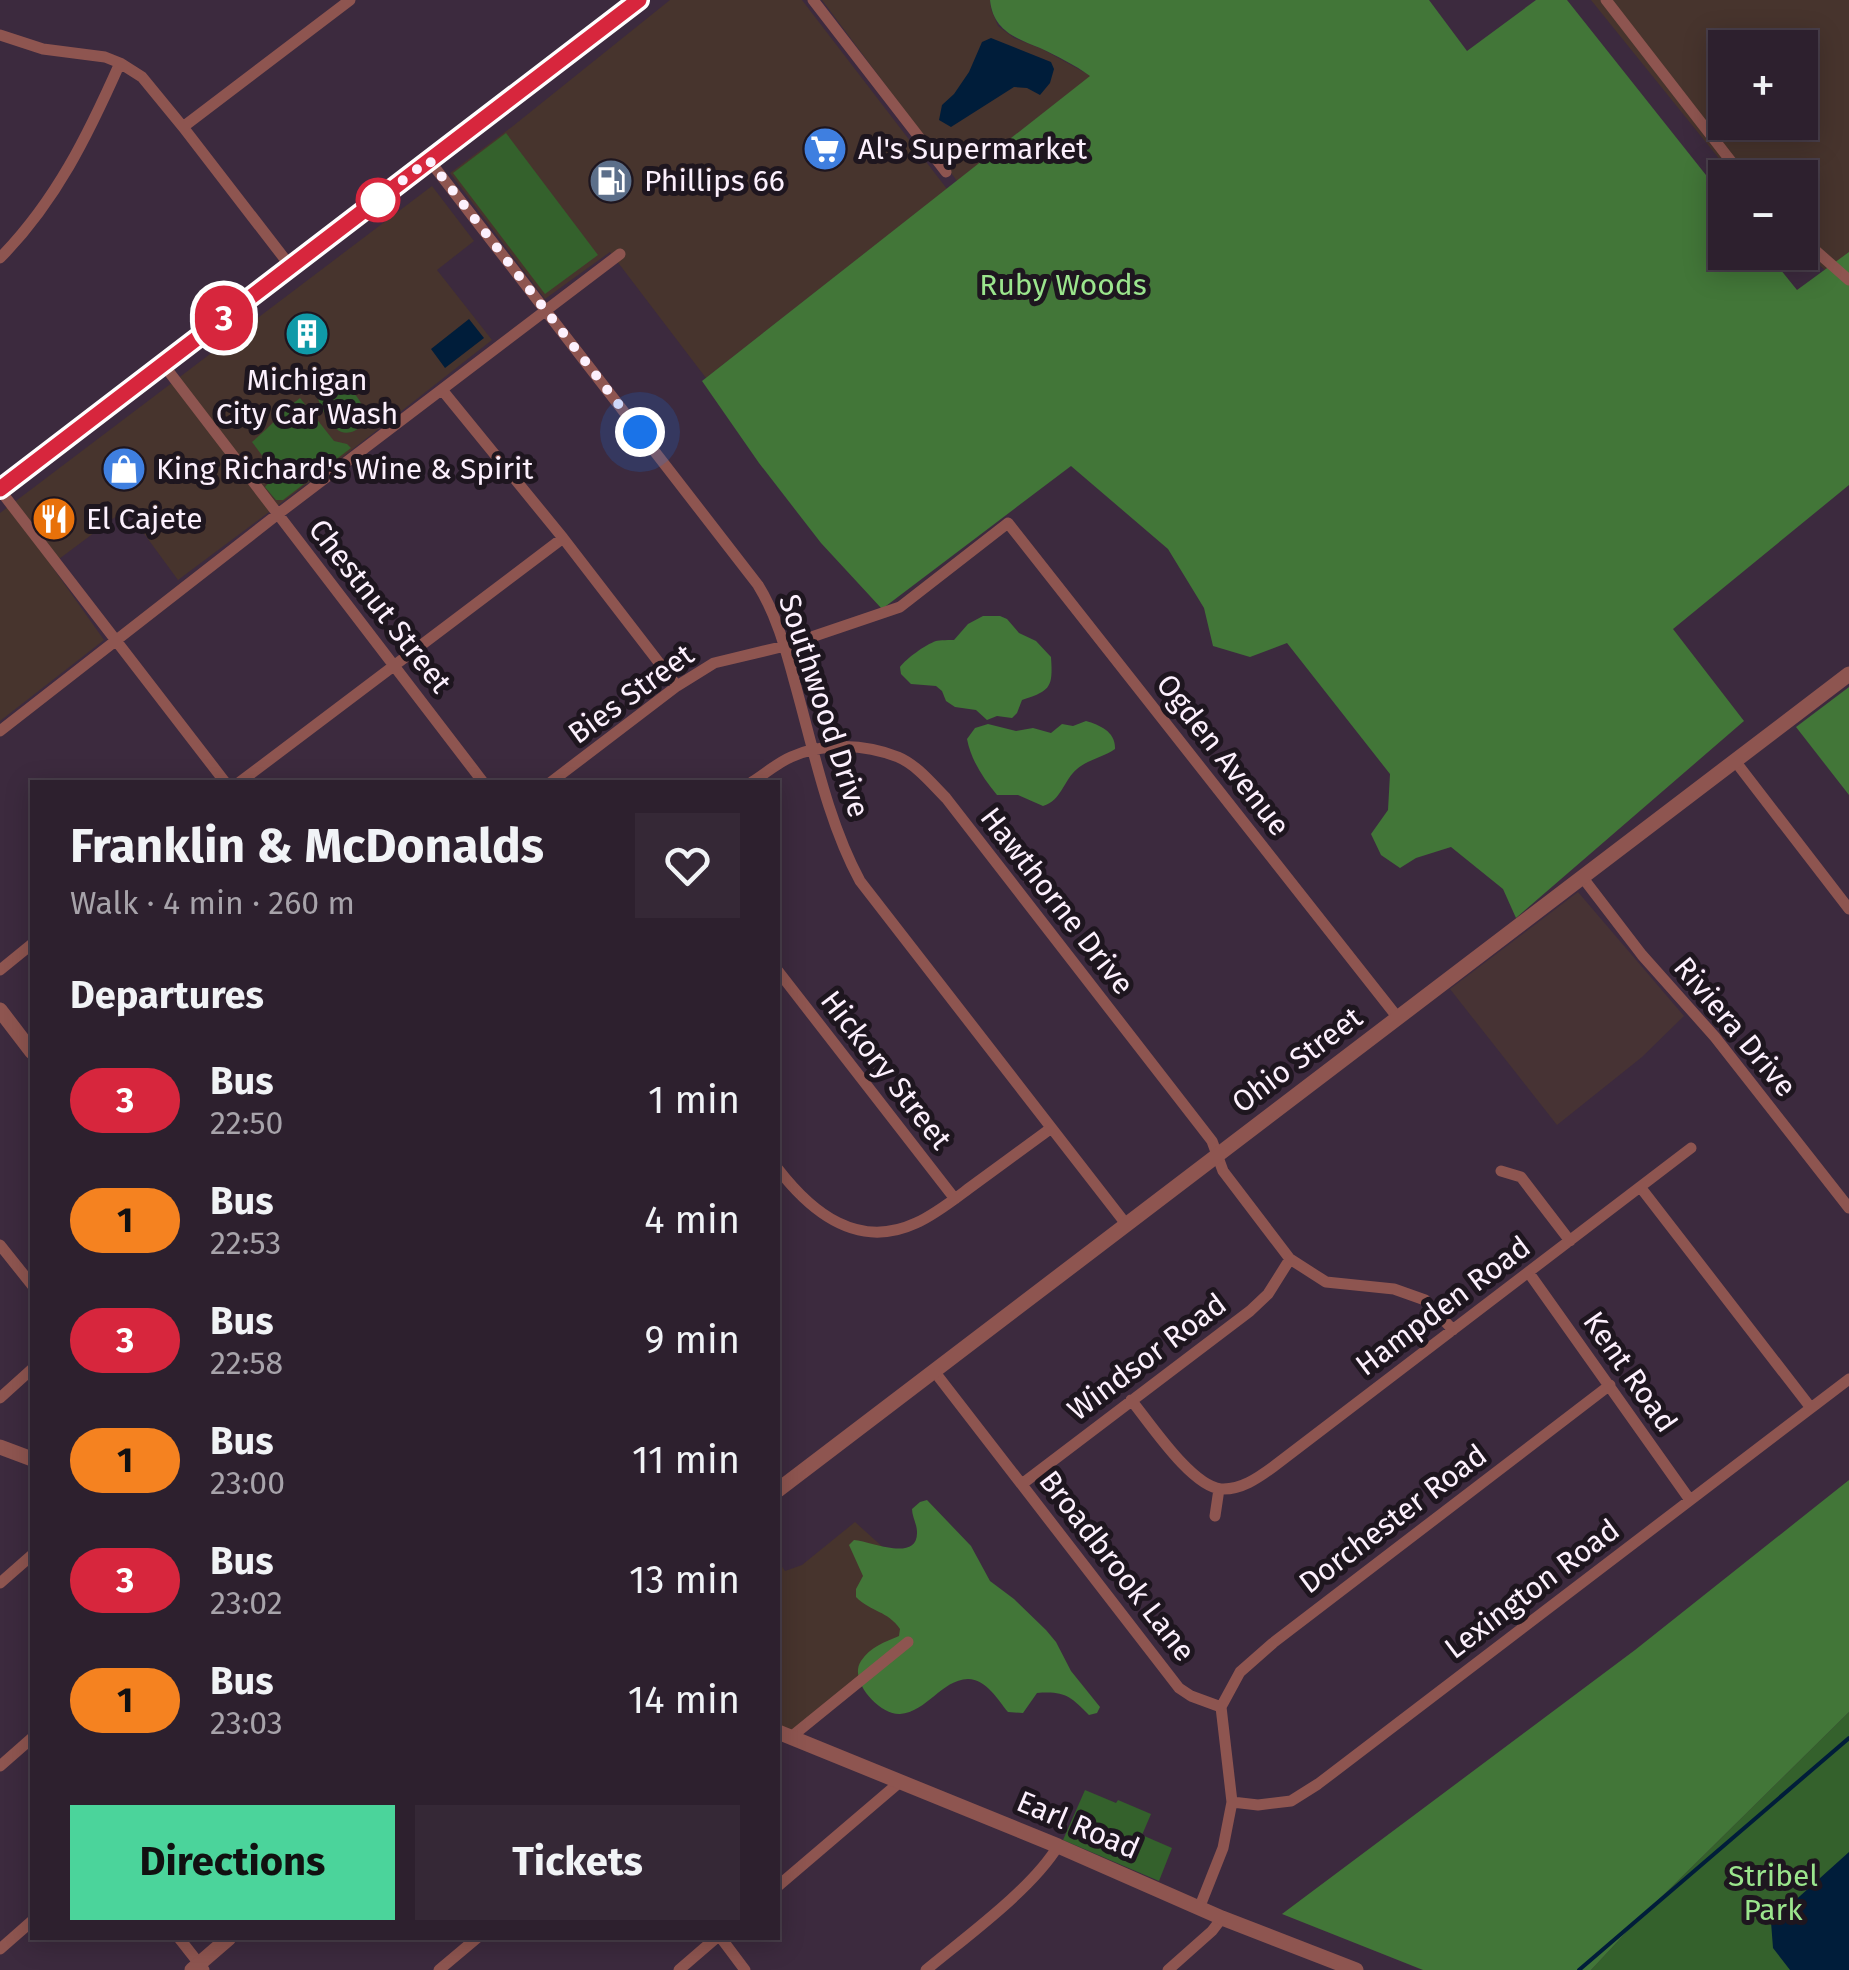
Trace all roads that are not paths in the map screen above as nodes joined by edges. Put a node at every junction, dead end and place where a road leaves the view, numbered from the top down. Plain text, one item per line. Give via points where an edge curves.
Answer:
1 (350, 0) edge
2 (639, 0) edge
3 (814, 0) edge
4 (1606, 0) edge
5 (0, 35) edge
6 (120, 63) junction
7 (183, 126) junction
8 (429, 160) junction
9 (1730, 160) edge
10 (946, 172) dead end
11 (1818, 253) edge
12 (620, 254) dead end
13 (0, 258) edge
14 (291, 267) junction
15 (1849, 280) edge
16 (544, 310) junction
17 (164, 364) junction
18 (443, 390) junction
19 (0, 489) edge
20 (278, 514) junction
21 (1008, 523) joint
22 (563, 538) junction
23 (117, 640) junction
24 (785, 646) junction
25 (396, 666) junction
26 (1849, 674) edge
27 (677, 686) junction
28 (0, 730) edge
29 (814, 750) junction
30 (1735, 762) junction
31 (223, 780) edge
32 (243, 780) edge
33 (482, 780) edge
34 (554, 780) edge
35 (755, 780) edge
36 (1583, 878) junction
37 (1849, 909) edge
38 (30, 946) edge
39 (0, 970) edge
40 (780, 974) edge
41 (0, 1010) edge
42 (1398, 1018) junction
43 (30, 1049) edge
44 (1050, 1129) junction
45 (1691, 1148) dead end
46 (1216, 1154) junction
47 (780, 1171) edge
48 (1501, 1171) dead end
49 (1640, 1188) junction
50 (954, 1199) junction
51 (1849, 1208) edge
52 (1126, 1224) junction
53 (1570, 1240) junction
54 (0, 1245) edge
55 (1290, 1260) junction
56 (1529, 1272) junction
57 (30, 1282) edge
58 (1453, 1330) junction
59 (30, 1371) edge
60 (934, 1371) junction
61 (1849, 1379) edge
62 (1610, 1386) junction
63 (0, 1398) edge
64 (1131, 1400) junction
65 (1811, 1408) junction
66 (0, 1447) edge
67 (30, 1458) edge
68 (1022, 1484) junction
69 (780, 1488) edge
70 (1218, 1489) junction
71 (1690, 1500) junction
72 (1214, 1516) dead end
73 (30, 1557) edge
74 (0, 1582) edge
75 (908, 1642) dead end
76 (1222, 1706) junction
77 (784, 1734) edge
78 (30, 1742) edge
79 (0, 1766) edge
80 (901, 1782) junction
81 (1232, 1802) junction
82 (1058, 1846) junction
83 (780, 1884) edge
84 (1200, 1906) junction
85 (1222, 1918) junction
86 (30, 1923) edge
87 (180, 1940) edge
88 (227, 1940) edge
89 (474, 1940) edge
90 (716, 1940) edge
91 (720, 1940) edge
92 (0, 1950) edge
93 (198, 1968) edge
94 (439, 1970) edge
95 (679, 1970) edge
96 (745, 1970) edge
97 (926, 1970) edge
98 (1168, 1970) edge
99 (1356, 1970) edge

1 - 7 street
2 - 8 main road
3 - 10 street
4 - 9 street
5 - 6 street
6 - 7 street
6 - 13 street via 71,164
7 - 14 street
8 - 14 main road
8 - 16 street, Southwood Drive
11 - 15 street
12 - 16 street
14 - 17 main road
16 - 18 street
16 - 24 street, Southwood Drive via 758,585
17 - 19 main road
17 - 20 street, Chestnut Street
18 - 20 street
18 - 22 street
19 - 23 street
20 - 23 street
20 - 25 street, Chestnut Street
21 - 24 street, Bies Street via 900,606
21 - 42 street, Ogden Avenue
22 - 25 street
22 - 27 street
23 - 28 street
23 - 31 street
24 - 27 street, Bies Street via 714,664
24 - 29 street, Southwood Drive
25 - 32 street
25 - 33 street, Chestnut Street
26 - 30 street, Ohio Street
27 - 34 street, Bies Street
29 - 35 street via 786,758
29 - 44 street, Southwood Drive via 842,849 860,881
29 - 46 street, Hawthorne Drive via 861,747 900,758 926,777
30 - 36 street, Ohio Street
30 - 37 street
36 - 42 street, Ohio Street
36 - 51 street, Riviera Drive
38 - 39 street
40 - 50 street, Hickory Street
41 - 43 street
42 - 46 street, Ohio Street
44 - 50 street
44 - 52 street, Southwood Drive
45 - 49 street, Hampden Road
46 - 52 street, Ohio Street
46 - 55 street, Hawthorne Drive
47 - 50 street via 812,1206 862,1231 917,1223
48 - 53 street via 1521,1177
49 - 53 street, Hampden Road
49 - 65 street
52 - 60 street, Ohio Street
53 - 56 street, Hampden Road
54 - 57 street
55 - 58 street via 1326,1282 1394,1289 1425,1300
55 - 64 street, Windsor Road via 1259,1302
56 - 58 street, Hampden Road
56 - 62 street, Kent Road
58 - 70 street, Hampden Road via 1256,1479
59 - 63 street
60 - 68 street, Broadbrook Lane
60 - 69 street, Ohio Street
61 - 65 street, Lexington Road
62 - 71 street, Kent Road
62 - 76 street, Dorchester Road via 1274,1643 1240,1672
64 - 68 street, Windsor Road
64 - 70 street via 1182,1464
65 - 71 street, Lexington Road
66 - 67 street
68 - 76 street, Broadbrook Lane via 1179,1688
70 - 72 street
71 - 81 street, Lexington Road via 1318,1784 1291,1801
73 - 74 street
75 - 77 street
76 - 81 street
77 - 80 street, Earl Road
78 - 79 street
80 - 82 street, Earl Road
80 - 83 street
81 - 84 street
82 - 84 street, Earl Road
82 - 97 street via 994,1914
84 - 85 street, Earl Road
85 - 98 street
85 - 99 street, Earl Road
86 - 92 street
87 - 93 street
88 - 93 street
89 - 94 street
90 - 95 street
91 - 96 street

